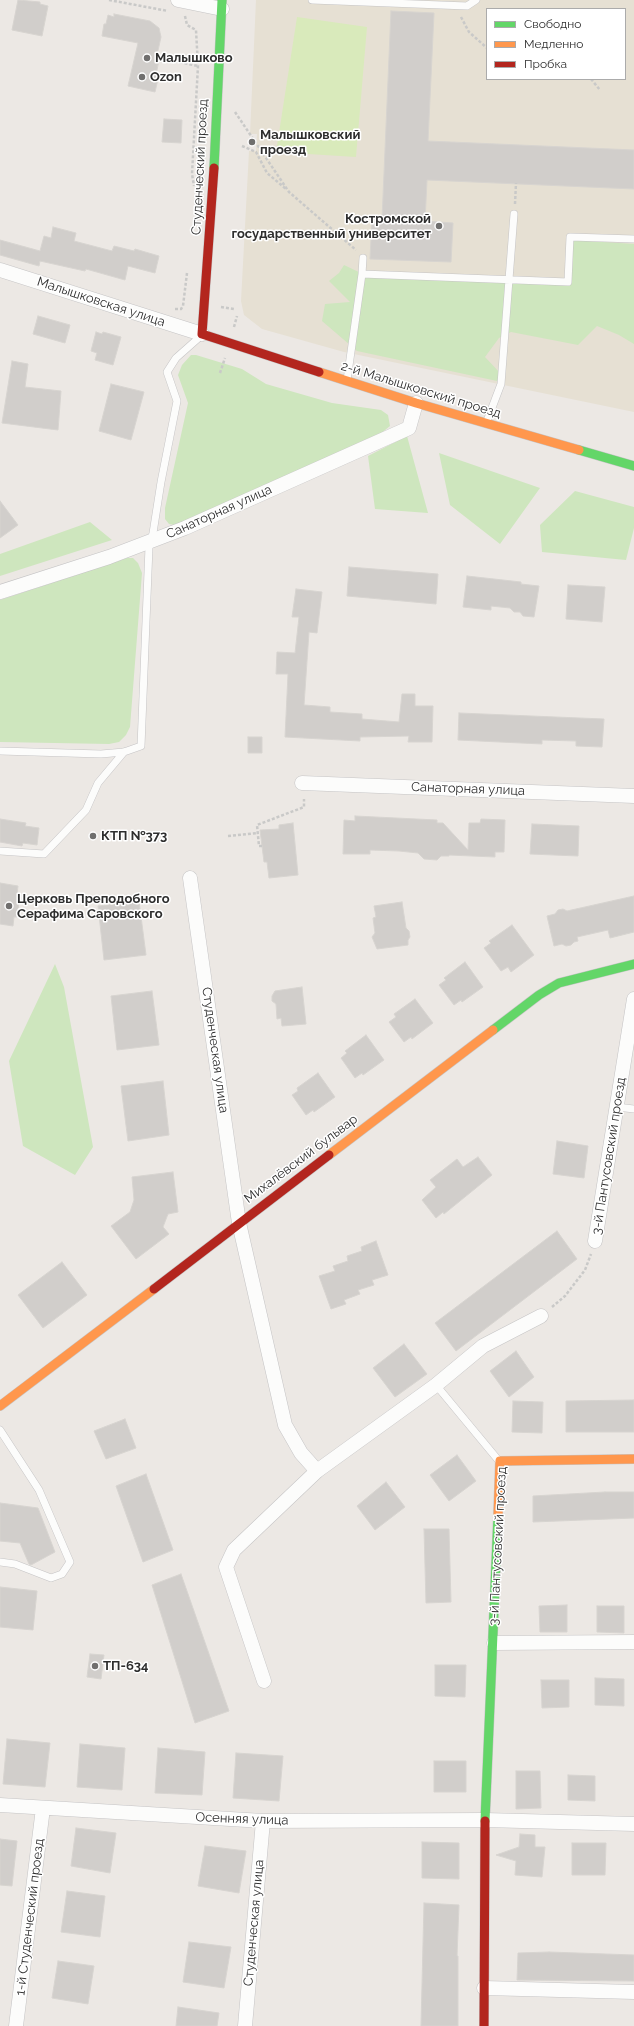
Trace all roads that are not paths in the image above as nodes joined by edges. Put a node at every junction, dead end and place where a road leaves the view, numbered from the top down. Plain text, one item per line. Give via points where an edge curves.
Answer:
1 (180, 0) edge
2 (312, 0) edge
3 (476, 0) edge
4 (222, 4) edge
5 (514, 214) road end
6 (634, 239) edge
7 (363, 258) road end
8 (0, 270) edge
9 (362, 274) junction
10 (509, 280) junction
11 (202, 334) junction
12 (347, 381) junction
13 (416, 403) junction
14 (486, 423) junction
15 (634, 466) edge
16 (151, 541) junction
17 (0, 592) edge
18 (0, 751) edge
19 (124, 752) junction
20 (302, 783) dead end
21 (634, 796) edge
22 (0, 850) edge
23 (190, 878) dead end
24 (634, 964) edge
25 (634, 999) edge
26 (617, 1107) junction
27 (634, 1110) edge
28 (239, 1223) junction
29 (595, 1241) road end
30 (541, 1316) road end
31 (436, 1385) junction
32 (0, 1406) edge
33 (0, 1430) edge
34 (634, 1459) edge
35 (500, 1461) junction
36 (317, 1471) junction
37 (0, 1562) edge
38 (634, 1642) edge
39 (494, 1643) junction
40 (264, 1681) dead end
41 (0, 1805) edge
42 (43, 1808) junction
43 (485, 1820) junction
44 (263, 1821) junction
45 (634, 1824) edge
46 (484, 1988) junction
47 (634, 1992) edge
48 (16, 2026) edge
49 (245, 2026) edge
50 (484, 2026) edge

1 - 4 street
2 - 3 lane via 454,6 467,6
4 - 11 street, Студенческий проезд via 216,142
5 - 10 lane
6 - 10 lane via 570,237 568,282
7 - 9 lane
8 - 11 street, Малышковская улица
9 - 10 lane
9 - 12 lane
10 - 14 lane via 501,384
11 - 12 street, 2-й Малышковский проезд
11 - 16 lane via 176,358 167,372 177,401
12 - 13 street, 2-й Малышковский проезд
13 - 14 street, 2-й Малышковский проезд
13 - 16 street, Санаторная улица via 409,428
14 - 15 street, 2-й Малышковский проезд
16 - 17 street, Санаторная улица
16 - 19 lane via 141,746
18 - 19 lane via 101,754
19 - 22 lane via 98,783 86,810 44,854
20 - 21 street, Санаторная улица
23 - 28 street, Студенческая улица
24 - 28 street, Михалёвский бульвар via 559,983 539,995
25 - 26 street, 3-й Пантусовский проезд
26 - 27 lane
26 - 29 street, 3-й Пантусовский проезд
28 - 32 street, Михалёвский бульвар
28 - 36 street, Студенческая улица via 285,1425 301,1453
30 - 31 street via 483,1346
31 - 35 lane
31 - 36 street
33 - 37 lane via 39,1490 70,1562 62,1574 51,1578 15,1564
34 - 35 street, 3-й Пантусовский проезд
35 - 39 street, 3-й Пантусовский проезд
36 - 40 street via 234,1550 226,1567
38 - 39 street, 3-й Пантусовский проезд
39 - 43 street, 3-й Пантусовский проезд
41 - 42 street, Осенняя улица
42 - 44 street, Осенняя улица
42 - 48 street, 1-й Студенческий проезд
43 - 44 street, Осенняя улица
43 - 45 street
43 - 46 street, 3-й Пантусовский проезд
44 - 49 street, Студенческая улица
46 - 47 street
46 - 50 street, 3-й Пантусовский проезд

